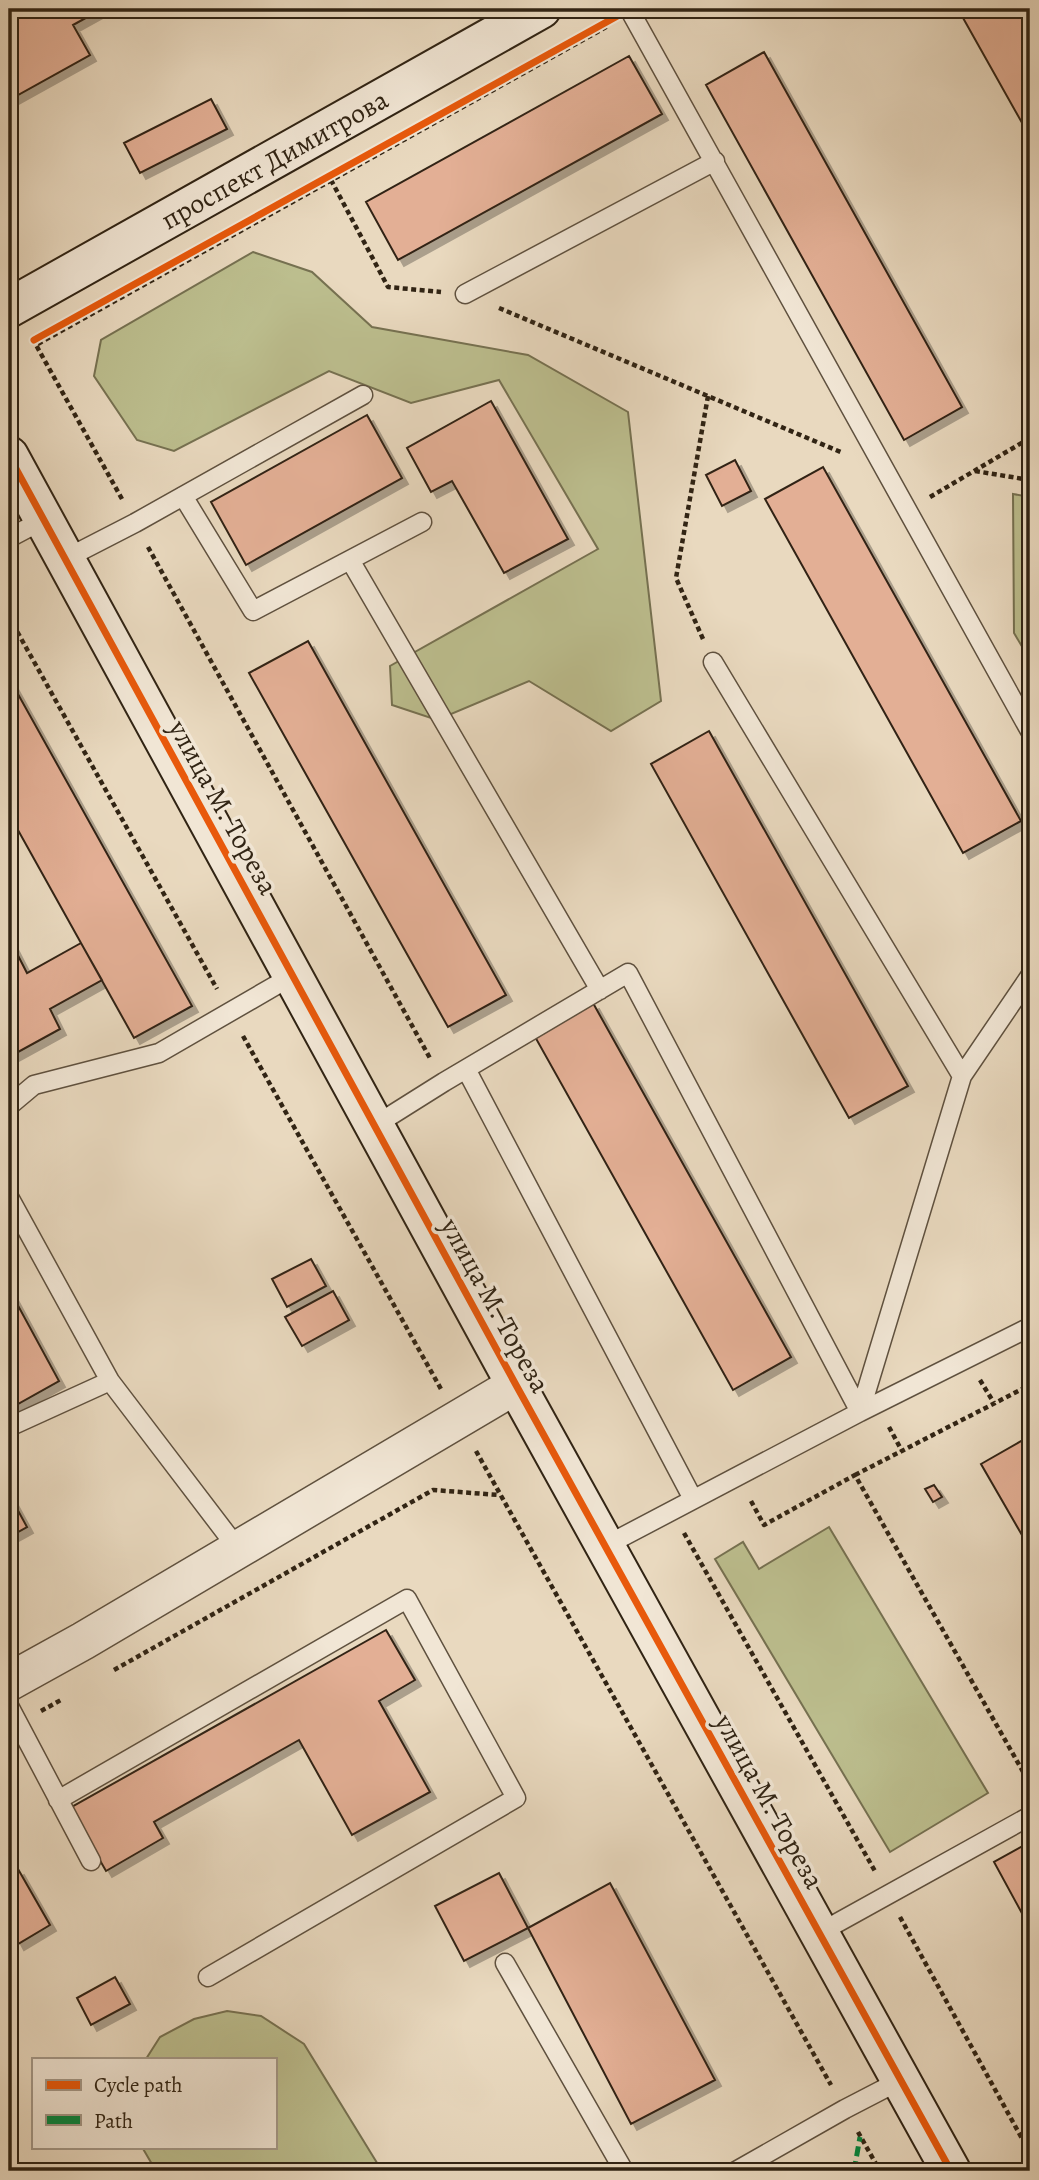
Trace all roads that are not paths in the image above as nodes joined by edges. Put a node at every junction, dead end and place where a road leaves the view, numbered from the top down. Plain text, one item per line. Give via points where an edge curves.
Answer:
1 (541, 9) edge
2 (630, 10) edge
3 (715, 161) junction
4 (465, 294) road end
5 (9, 308) edge
6 (363, 395) dead end
7 (9, 456) edge
8 (183, 496) junction
9 (43, 520) junction
10 (422, 522) dead end
11 (9, 538) edge
12 (65, 559) junction
13 (350, 560) junction
14 (713, 662) road end
15 (1030, 731) edge
16 (292, 976) junction
17 (1030, 976) edge
18 (600, 990) junction
19 (466, 1069) junction
20 (962, 1076) junction
21 (9, 1106) edge
22 (374, 1126) junction
23 (9, 1197) edge
24 (1030, 1327) edge
25 (110, 1381) junction
26 (516, 1385) junction
27 (860, 1412) junction
28 (9, 1427) edge
29 (693, 1500) junction
30 (605, 1546) junction
31 (237, 1549) junction
32 (9, 1682) edge
33 (9, 1706) edge
34 (58, 1800) junction
35 (1030, 1816) edge
36 (90, 1861) dead end
37 (819, 1933) junction
38 (505, 1963) dead end
39 (208, 1977) dead end
40 (901, 2080) junction
41 (624, 2171) edge
42 (736, 2171) edge
43 (951, 2171) edge

1 - 5 street, проспект Димитрова
2 - 3 lane
3 - 4 lane
3 - 15 lane
6 - 8 lane
7 - 9 street, улица М. Тореза
8 - 12 lane
8 - 13 lane via 253,611
9 - 11 lane
9 - 12 street, улица М. Тореза
10 - 13 lane
12 - 16 street, улица М. Тореза
13 - 18 lane
14 - 20 lane
16 - 21 lane via 159,1053 34,1085
16 - 22 street, улица М. Тореза
17 - 20 lane
18 - 19 lane
18 - 27 lane via 628,973
19 - 22 lane
19 - 29 lane
20 - 27 lane
22 - 26 street, улица М. Тореза
23 - 25 lane
24 - 27 lane
25 - 28 lane
25 - 31 lane
26 - 30 street, улица М. Тореза
26 - 31 street
27 - 29 lane
29 - 30 lane
30 - 37 street, улица М. Тореза
31 - 32 street
33 - 34 lane
34 - 36 lane
34 - 39 lane via 407,1599 516,1798
35 - 37 lane
37 - 40 street, улица М. Тореза
38 - 41 lane
40 - 42 lane
40 - 43 street, улица М. Тореза

